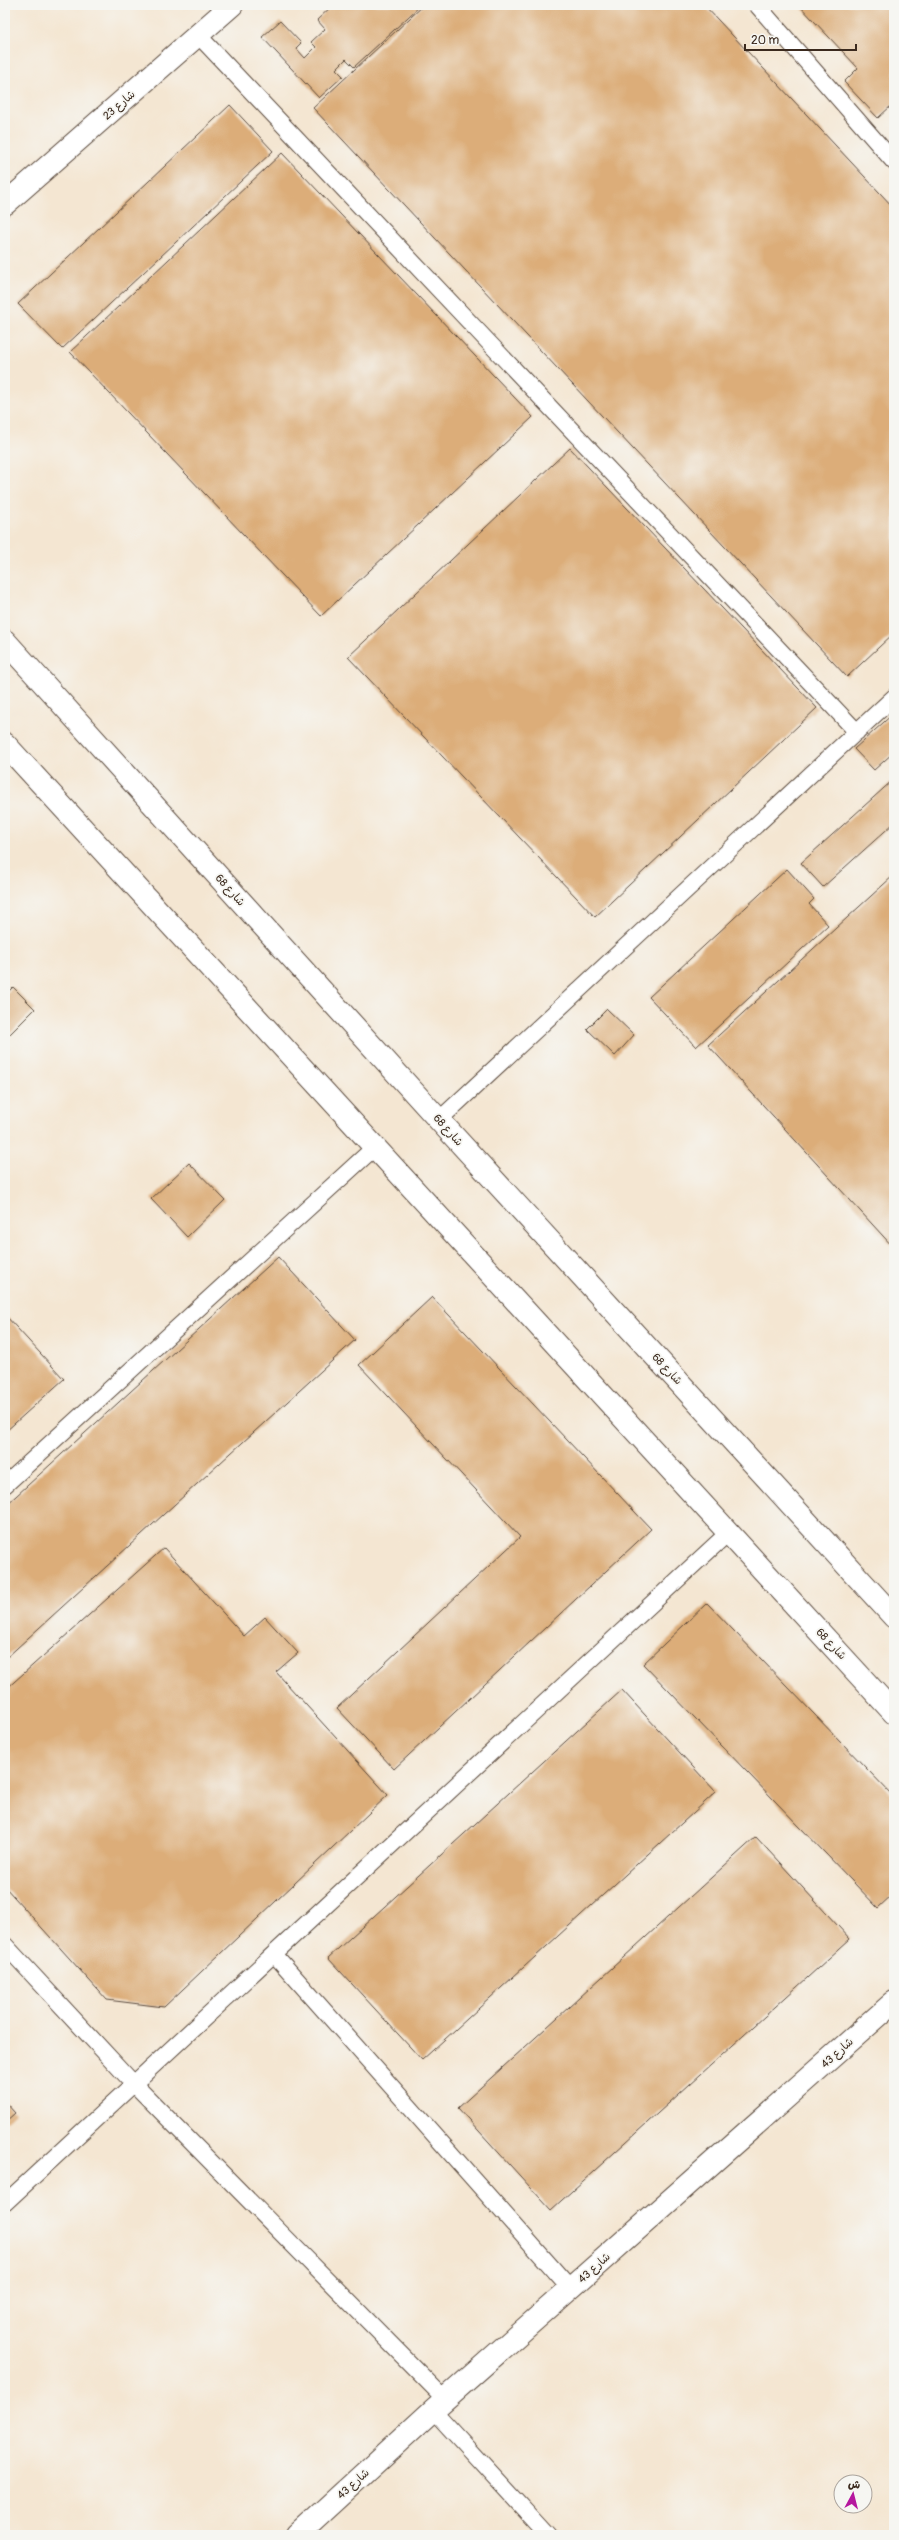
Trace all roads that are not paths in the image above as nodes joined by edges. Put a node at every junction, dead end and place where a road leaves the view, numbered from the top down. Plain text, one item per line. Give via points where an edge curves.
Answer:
1 (232, 5) edge
2 (757, 5) edge
3 (199, 36) junction
4 (894, 162) edge
5 (5, 204) edge
6 (5, 641) edge
7 (894, 697) edge
8 (857, 732) junction
9 (5, 744) edge
10 (439, 1120) junction
11 (375, 1147) junction
12 (5, 1485) edge
13 (728, 1533) junction
14 (894, 1617) edge
15 (894, 1713) edge
16 (5, 1945) edge
17 (274, 1954) junction
18 (894, 2002) edge
19 (134, 2084) junction
20 (5, 2203) edge
21 (571, 2289) junction
22 (439, 2405) junction
23 (297, 2535) edge
24 (548, 2535) edge

1 - 3 street, شارع 23
2 - 4 lane
3 - 5 street, شارع 23
3 - 8 lane
6 - 10 street, شارع 68
7 - 8 lane
8 - 10 lane
9 - 11 street, شارع 68
10 - 14 street, شارع 68
11 - 12 lane
11 - 13 street, شارع 68
13 - 15 street, شارع 68
13 - 17 lane
16 - 19 lane
17 - 19 lane
17 - 21 lane
18 - 21 street, شارع 43
19 - 20 lane
19 - 22 lane
21 - 22 street, شارع 43
22 - 23 street, شارع 43
22 - 24 lane

